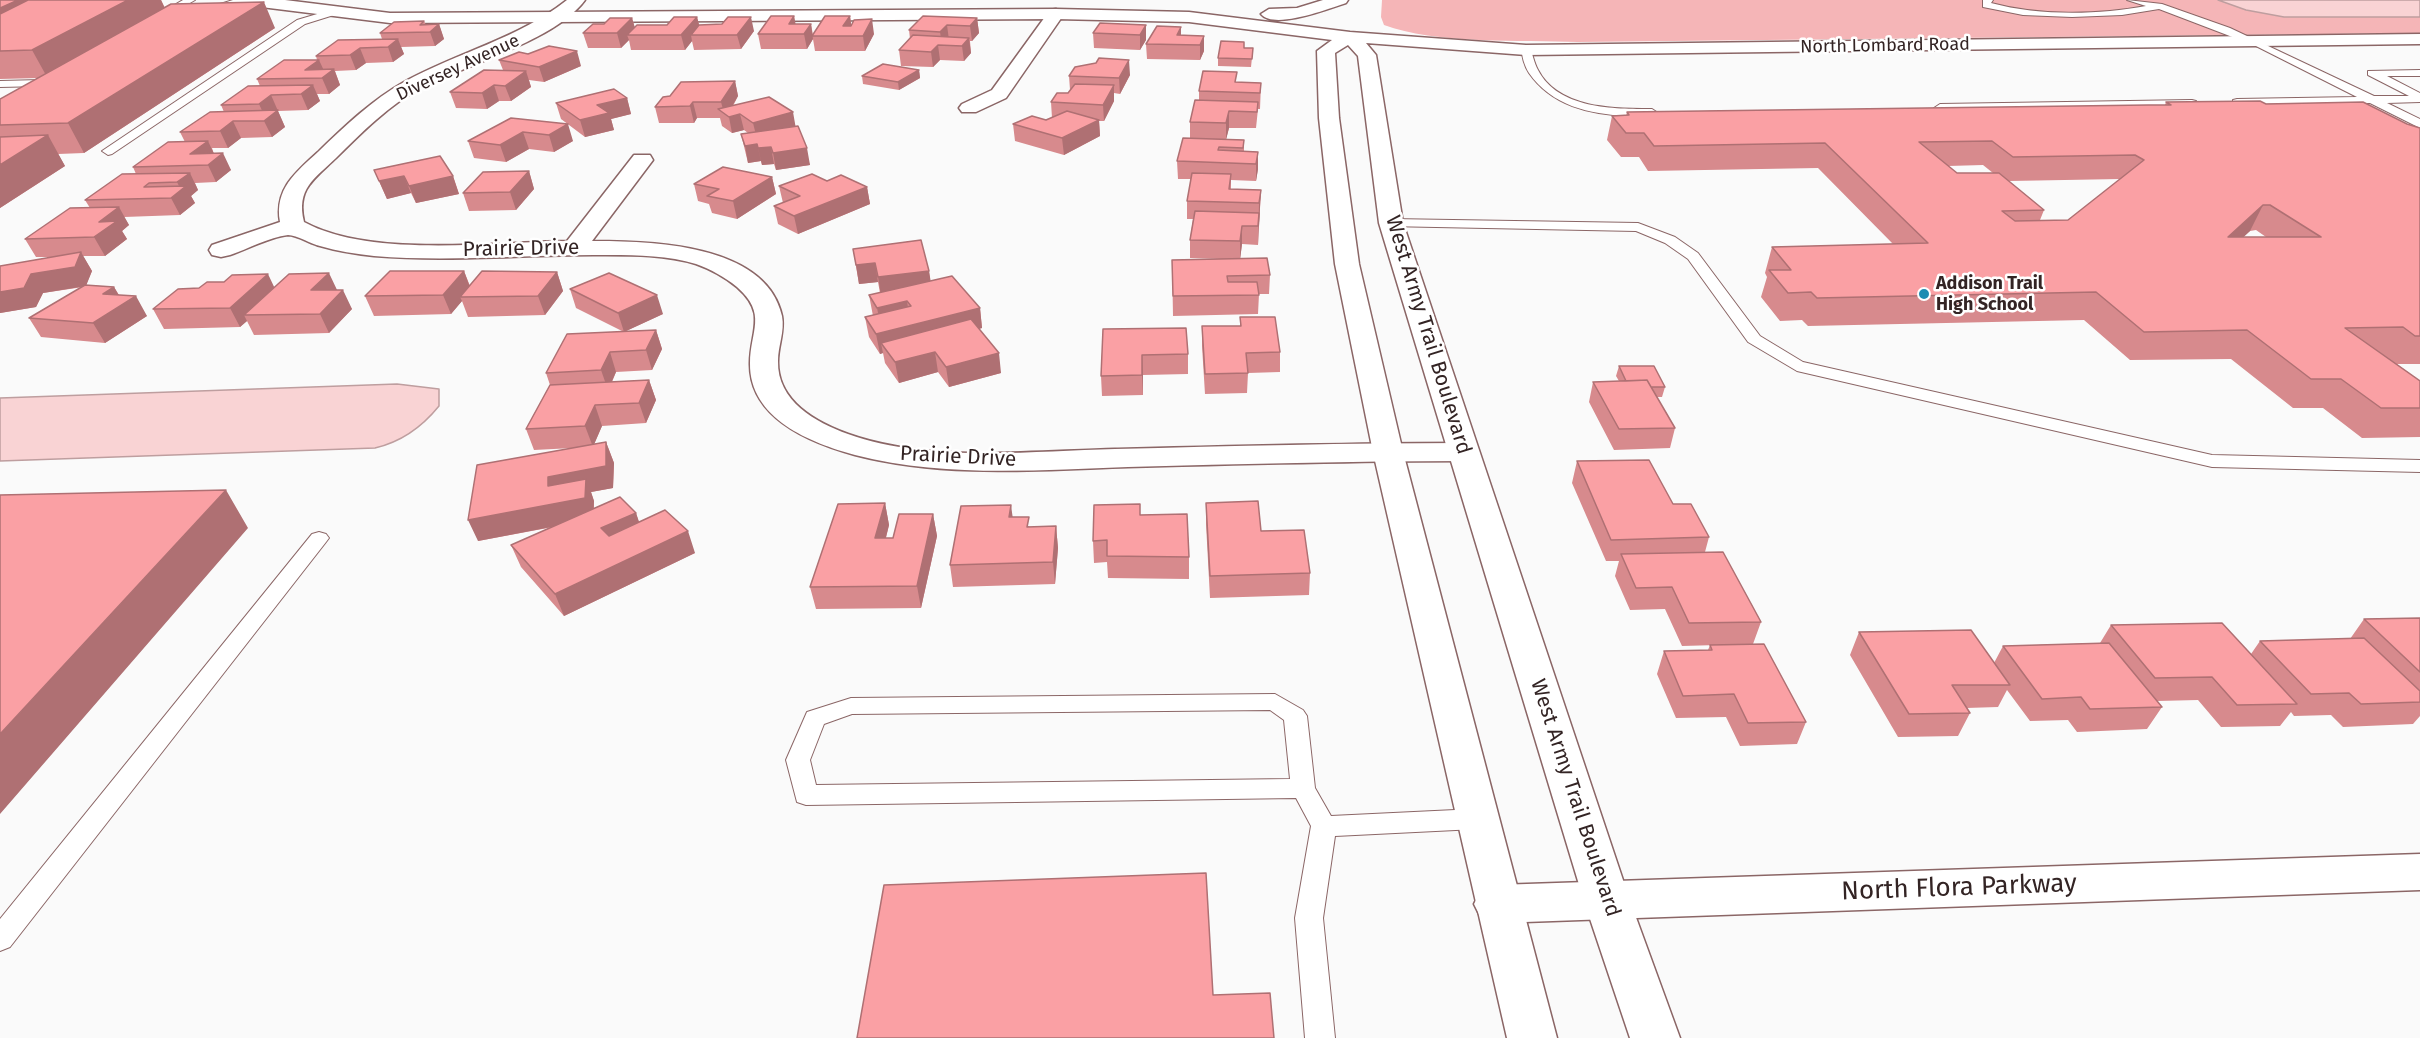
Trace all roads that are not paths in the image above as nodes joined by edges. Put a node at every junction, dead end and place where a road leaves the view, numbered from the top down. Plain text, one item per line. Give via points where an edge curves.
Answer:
1 (190, 0) edge
2 (244, 0) edge
3 (577, 0) edge
4 (1988, 0) edge
5 (2133, 0) edge
6 (2159, 6) junction
7 (334, 12) junction
8 (1351, 13) edge
9 (1056, 14) junction
10 (192, 17) edge
11 (559, 17) junction
12 (1189, 17) junction
13 (151, 22) edge
14 (2420, 39) edge
15 (2253, 41) junction
16 (1497, 48) junction
17 (1527, 50) junction
18 (1382, 66) junction
19 (63, 72) edge
20 (2420, 73) edge
21 (0, 84) edge
22 (2420, 98) edge
23 (2370, 100) junction
24 (2229, 102) edge
25 (2206, 103) edge
26 (969, 108) dead end
27 (1924, 109) edge
28 (1670, 113) edge
29 (2420, 124) edge
30 (108, 151) dead end
31 (642, 160) dead end
32 (1367, 222) junction
33 (293, 226) junction
34 (573, 248) junction
35 (221, 250) dead end
36 (1389, 452) junction
37 (1464, 452) junction
38 (2420, 466) edge
39 (319, 538) dead end
40 (1303, 788) junction
41 (1476, 819) junction
42 (1324, 826) junction
43 (2420, 872) edge
44 (1607, 901) junction
45 (1497, 904) junction
46 (0, 939) edge
47 (1320, 1038) edge
48 (1533, 1038) edge
49 (1655, 1038) edge

1 - 13 lane
2 - 7 street
2 - 10 lane
3 - 11 street, Diversey Avenue
4 - 6 lane via 1986,5 2021,13 2121,12
5 - 6 lane
6 - 15 lane
7 - 11 street via 390,18
7 - 30 lane via 301,22
8 - 12 street, North Lombard Road
8 - 12 street
8 - 16 street, North Lombard Road
8 - 18 street, West Army Trail Boulevard via 1367,55
8 - 32 street, West Army Trail Boulevard via 1326,51 1329,118
9 - 11 street
9 - 12 street
9 - 26 street via 999,94
11 - 33 street, Diversey Avenue via 521,39 435,75 392,98 297,184 288,206
14 - 15 street, North Lombard Road
15 - 17 street, North Lombard Road
15 - 23 lane
16 - 17 street, North Lombard Road
16 - 18 street via 1445,50
17 - 28 lane via 1529,65 1548,90 1566,102 1593,110
18 - 32 street, West Army Trail Boulevard
19 - 21 lane via 43,83
20 - 22 lane via 2372,73
22 - 23 lane
23 - 24 lane
23 - 29 lane
25 - 27 lane
31 - 34 street
32 - 36 street, West Army Trail Boulevard via 1347,264
32 - 37 street, West Army Trail Boulevard
32 - 38 lane via 1638,227 1670,240 1693,256 1754,339 1797,366 2212,461
33 - 34 street, Prairie Drive via 311,238 343,246 433,251
33 - 35 street
34 - 36 street, Prairie Drive via 679,253 729,270 767,306 770,327 764,359 766,382 779,405 809,428 863,448 912,458 969,462
36 - 37 street, Prairie Drive
36 - 41 street, West Army Trail Boulevard
37 - 44 street, West Army Trail Boulevard
39 - 46 lane
40 - 40 lane via 806,795 798,760 815,718 851,706 1275,702 1295,716
40 - 42 lane
41 - 42 lane
41 - 45 street, West Army Trail Boulevard
42 - 47 lane via 1309,918
43 - 44 street, North Flora Parkway
44 - 45 street, North Flora Parkway
44 - 49 street, West Army Trail Boulevard
45 - 48 street, West Army Trail Boulevard

